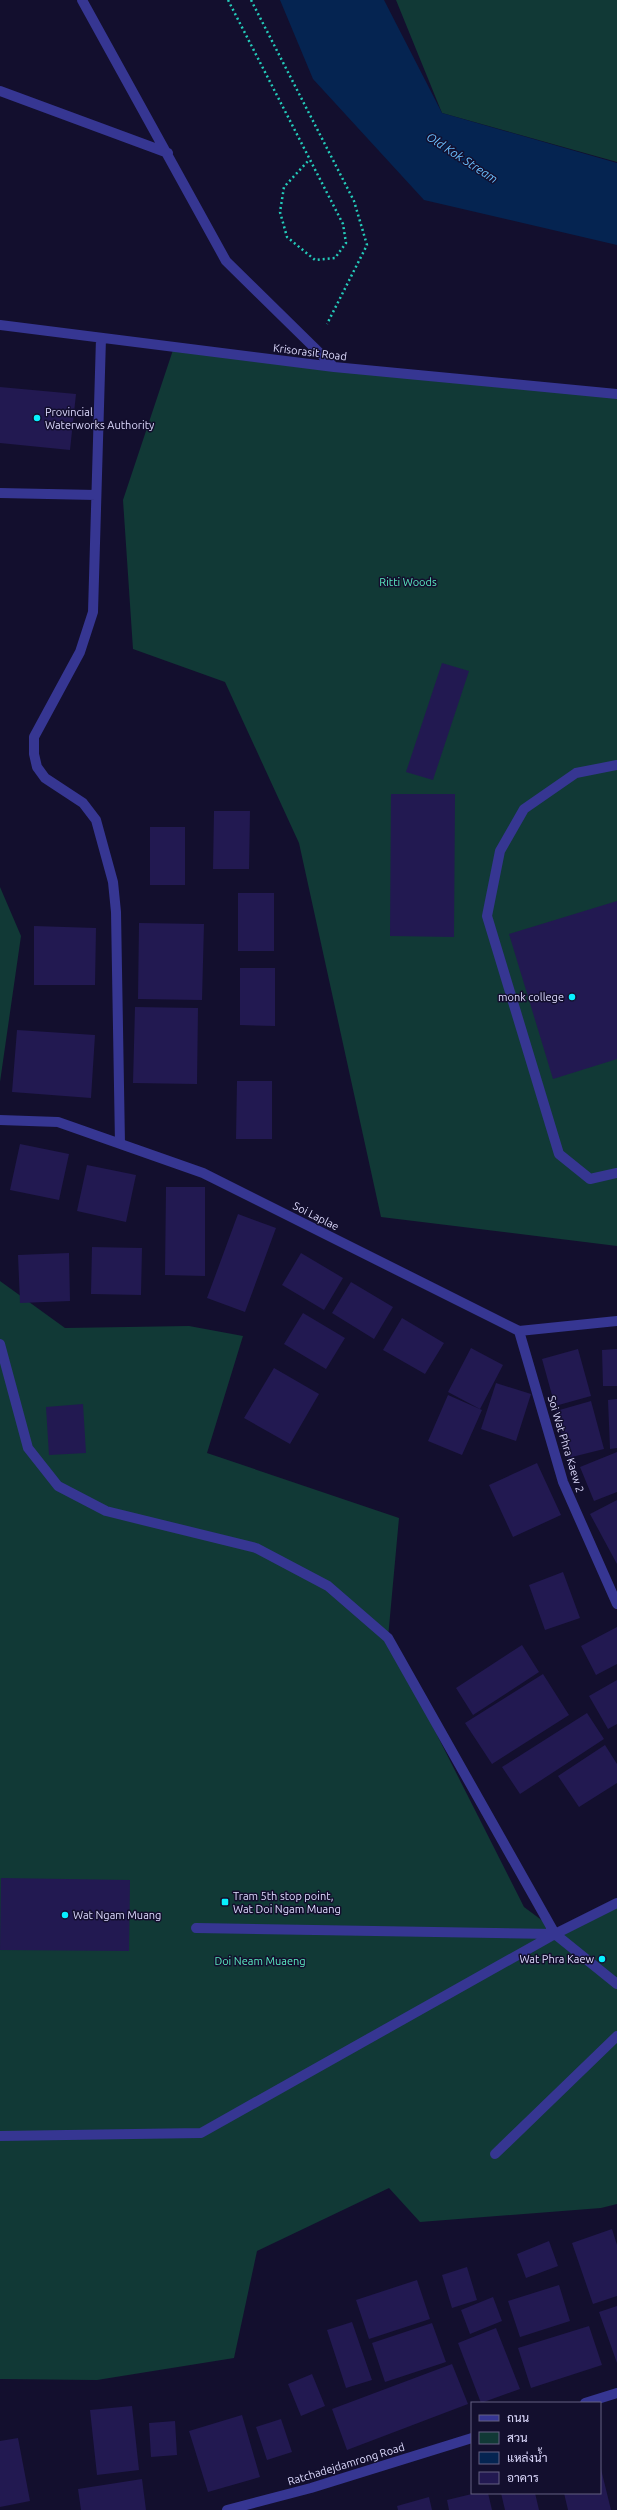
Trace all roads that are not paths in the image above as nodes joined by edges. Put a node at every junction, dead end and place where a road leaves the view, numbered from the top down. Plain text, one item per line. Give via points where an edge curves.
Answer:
1 (82, 0) edge
2 (0, 91) edge
3 (168, 153) junction
4 (0, 325) edge
5 (101, 338) junction
6 (334, 367) junction
7 (617, 394) edge
8 (0, 493) edge
9 (96, 495) junction
10 (617, 765) edge
11 (0, 1120) edge
12 (120, 1144) junction
13 (617, 1173) edge
14 (617, 1321) edge
15 (520, 1331) junction
16 (0, 1344) edge
17 (617, 1604) edge
18 (617, 1904) edge
19 (196, 1928) dead end
20 (555, 1934) junction
21 (617, 1984) edge
22 (617, 2036) edge
23 (0, 2136) edge
24 (494, 2154) dead end
25 (617, 2393) edge
26 (588, 2402) edge
27 (471, 2438) edge
28 (227, 2510) edge

1 - 3 street
2 - 3 street
3 - 6 street via 226,262
4 - 5 street, Krisorasit Road
5 - 6 street, Krisorasit Road
5 - 9 street
6 - 7 street, Krisorasit Road
8 - 9 street
9 - 12 street via 93,612 80,652 34,737 34,754 37,767 45,778 83,803 96,820 113,882 116,912
10 - 13 street via 576,773 524,809 500,852 487,916 559,1154 590,1179
11 - 12 street, Soi Laplae via 58,1122
12 - 15 street, Soi Laplae via 203,1173
14 - 15 street
15 - 17 street, Soi Wat Phra Kaew 2 via 563,1482
16 - 20 street via 28,1448 58,1486 106,1511 256,1548 328,1586 388,1638
18 - 20 street
19 - 20 street
20 - 21 street
20 - 23 street via 201,2133
22 - 24 street
25 - 26 street
27 - 28 street, Ratchadejdamrong Road via 311,2488

